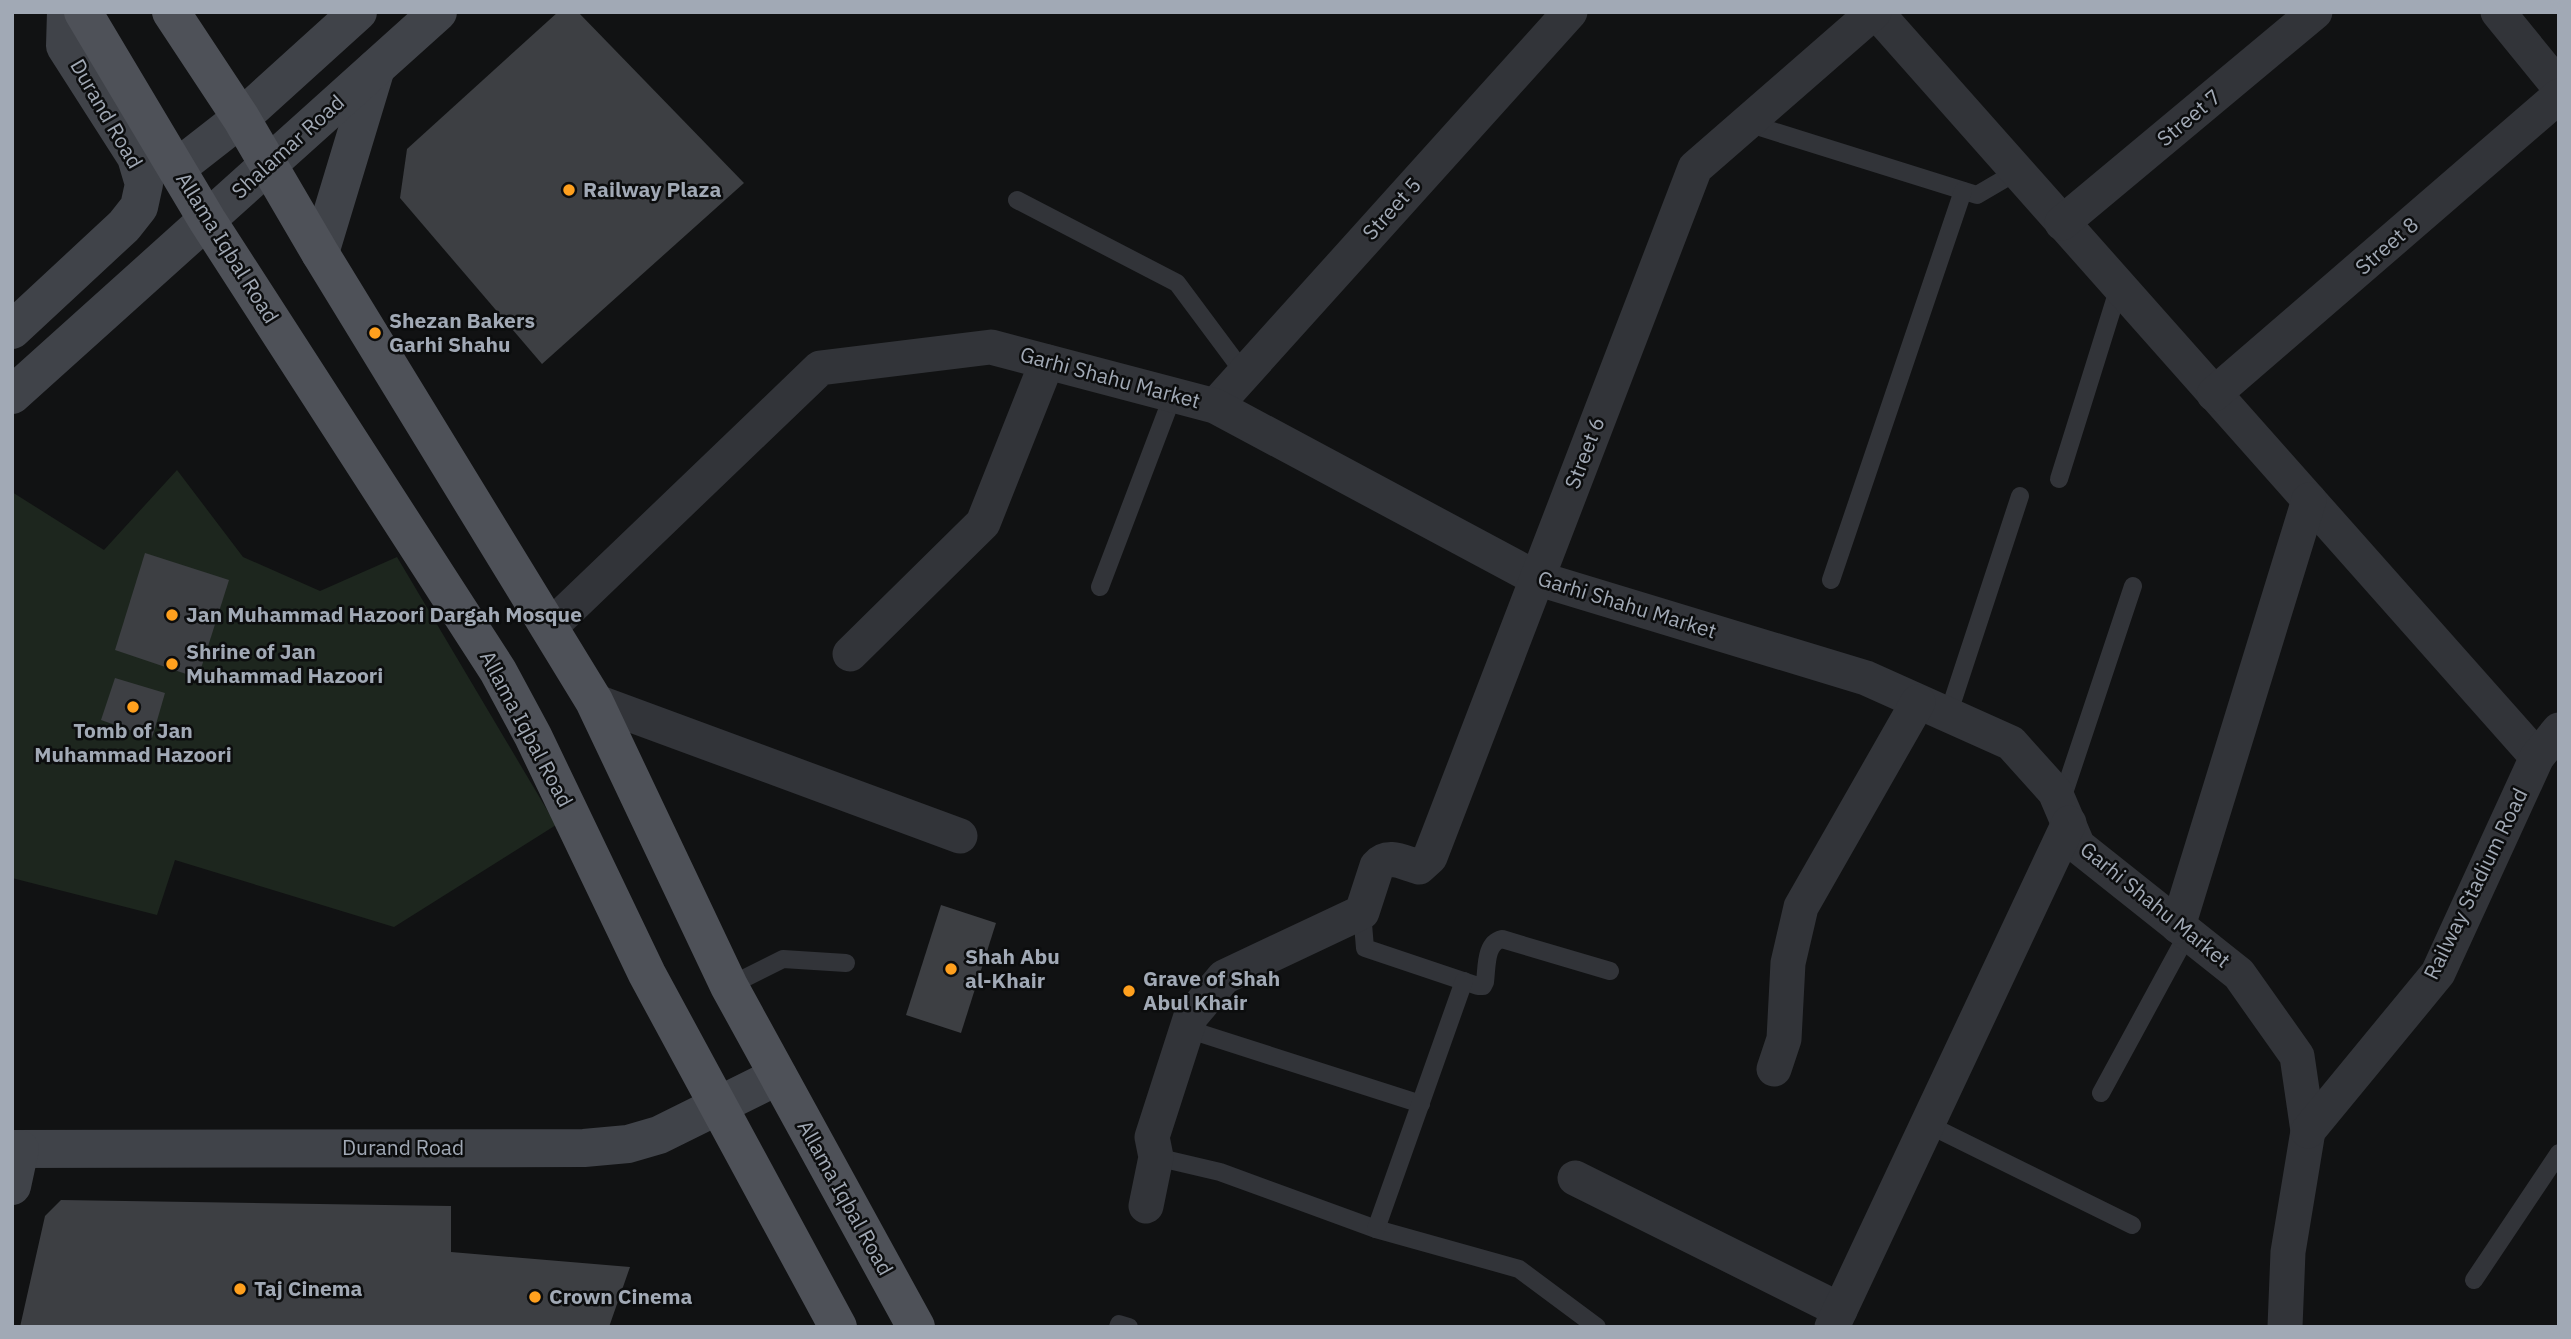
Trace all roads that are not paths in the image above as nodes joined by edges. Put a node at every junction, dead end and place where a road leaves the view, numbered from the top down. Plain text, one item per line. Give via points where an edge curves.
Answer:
1 (66, 12) edge
2 (83, 12) edge
3 (171, 12) edge
4 (358, 12) edge
5 (438, 12) edge
6 (1570, 12) edge
7 (1875, 12) edge
8 (2315, 12) edge
9 (2498, 12) edge
10 (376, 68) junction
11 (2559, 87) edge
12 (2559, 96) edge
13 (241, 118) junction
14 (1747, 123) junction
15 (268, 165) junction
16 (177, 168) junction
17 (2018, 172) junction
18 (1963, 191) junction
19 (1017, 200) dead end
20 (207, 220) junction
21 (2062, 223) junction
22 (320, 253) junction
23 (2119, 287) junction
24 (12, 330) edge
25 (1046, 362) junction
26 (1244, 373) junction
27 (2214, 394) junction
28 (12, 395) edge
29 (1173, 395) junction
30 (1215, 407) junction
31 (2059, 479) dead end
32 (2020, 496) dead end
33 (2309, 500) junction
34 (1536, 578) junction
35 (1831, 580) dead end
36 (2133, 586) dead end
37 (1100, 587) dead end
38 (549, 628) junction
39 (850, 654) dead end
40 (594, 701) junction
41 (1933, 708) junction
42 (2548, 744) edge
43 (2064, 814) junction
44 (960, 836) dead end
45 (1362, 912) junction
46 (2183, 929) junction
47 (846, 963) dead end
48 (1610, 971) dead end
49 (1464, 981) junction
50 (729, 986) junction
51 (1187, 1029) junction
52 (1774, 1069) dead end
53 (778, 1076) junction
54 (2101, 1093) dead end
55 (1421, 1104) junction
56 (719, 1105) junction
57 (1927, 1124) junction
58 (2308, 1131) junction
59 (16, 1149) edge
60 (2559, 1153) edge
61 (1156, 1157) junction
62 (1575, 1178) dead end
63 (12, 1186) edge
64 (1146, 1206) dead end
65 (2132, 1225) dead end
66 (1376, 1228) junction
67 (2474, 1280) dead end
68 (1836, 1318) edge
69 (838, 1327) edge
70 (916, 1327) edge
71 (1118, 1327) edge
72 (1129, 1327) edge
73 (1597, 1327) edge
74 (2285, 1327) edge

1 - 24 main road, Durand Road via 65,46 136,157 144,184 139,207 124,226
2 - 16 main road, Allama Iqbal Road
3 - 13 main road, Allama Iqbal Road
4 - 13 main road
5 - 10 main road, Shalamar Road
6 - 26 street, Street 5
7 - 14 street, Street 6
7 - 17 street
8 - 21 street, Street 7
9 - 11 street
10 - 15 main road, Shalamar Road
10 - 22 main road
12 - 27 street, Street 8
13 - 15 main road, Allama Iqbal Road
13 - 16 main road
14 - 18 lane
14 - 34 street, Street 6 via 1695,168
15 - 20 main road, Shalamar Road
15 - 22 main road, Allama Iqbal Road
16 - 20 main road, Allama Iqbal Road
17 - 18 lane via 1977,195
17 - 21 street
18 - 35 lane
19 - 26 lane via 1177,283
20 - 28 main road, Shalamar Road
20 - 56 main road, Allama Iqbal Road via 498,671 647,974
21 - 23 street
22 - 38 main road, Allama Iqbal Road
23 - 27 street
23 - 31 lane
25 - 29 street, Garhi Shahu Market
25 - 38 street, Garhi Shahu Market via 991,346 820,368
25 - 39 street via 983,523
26 - 30 street, Street 5
27 - 33 street
29 - 30 street, Garhi Shahu Market
29 - 37 lane
30 - 34 street, Garhi Shahu Market
32 - 41 lane
33 - 42 street
33 - 46 street
34 - 41 street, Garhi Shahu Market via 1866,678
34 - 45 street, Street 6 via 1430,857 1419,867 1382,860
36 - 43 lane
38 - 40 main road, Allama Iqbal Road
40 - 44 street
40 - 50 main road, Allama Iqbal Road
41 - 43 street, Garhi Shahu Market via 2011,743 2055,792
41 - 52 street via 1801,906 1788,962 1784,1039
42 - 58 street, Railway Stadium Road via 2438,973
43 - 46 street, Garhi Shahu Market via 2078,846
43 - 57 street
45 - 49 lane via 1365,948
45 - 51 street via 1224,977 1191,1016
46 - 54 lane
46 - 58 street, Garhi Shahu Market via 2239,974 2297,1055
47 - 50 lane via 783,959
48 - 49 lane via 1502,939 1490,946 1483,986
49 - 55 lane
50 - 53 main road, Allama Iqbal Road
51 - 55 lane
51 - 61 street via 1152,1137
53 - 56 main road, Durand Road
53 - 70 main road, Allama Iqbal Road
55 - 66 lane
56 - 59 main road, Durand Road via 659,1135 628,1144 584,1148
56 - 69 main road, Allama Iqbal Road
57 - 65 lane
57 - 68 street
58 - 74 street, Garhi Shahu Market via 2288,1252
59 - 63 main road
60 - 67 lane
61 - 64 street
61 - 66 lane via 1220,1172
62 - 68 street
66 - 73 lane via 1519,1269
71 - 72 lane

